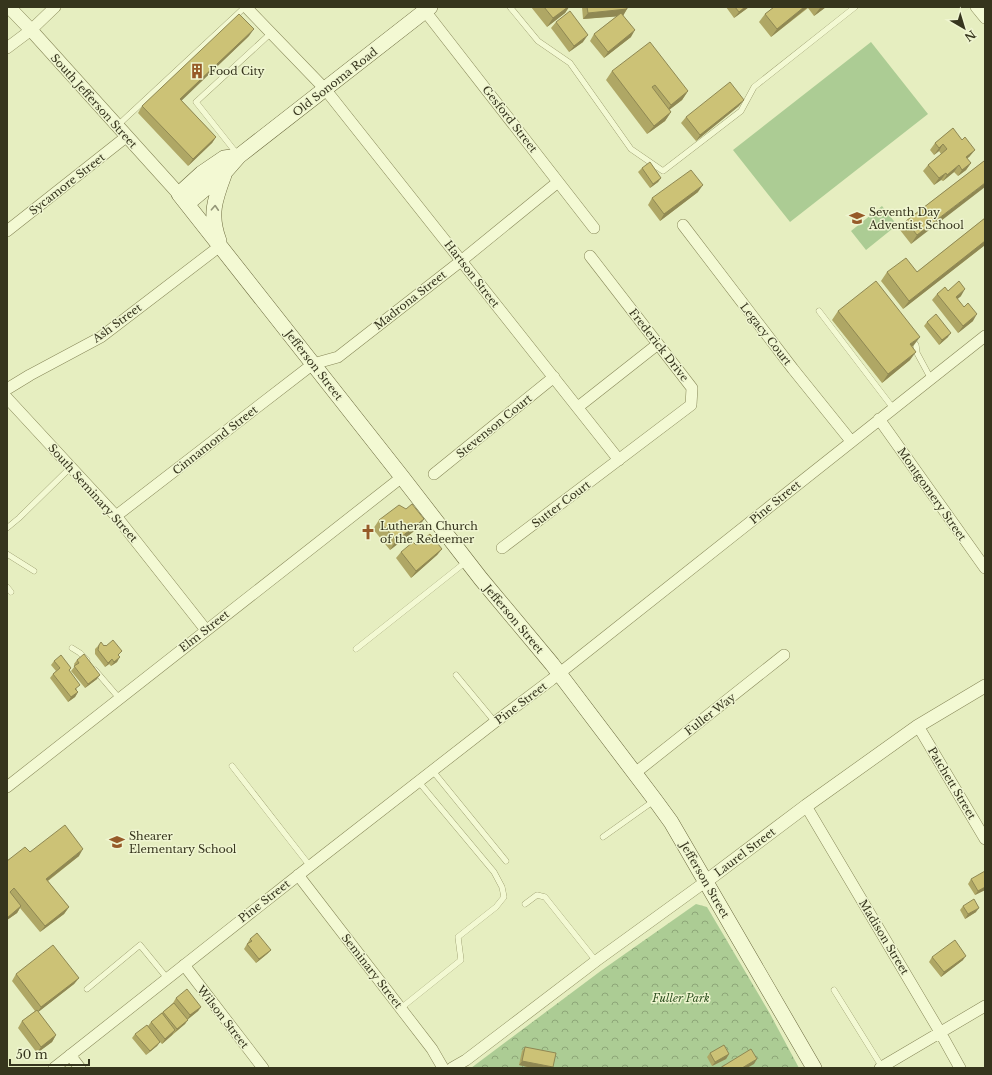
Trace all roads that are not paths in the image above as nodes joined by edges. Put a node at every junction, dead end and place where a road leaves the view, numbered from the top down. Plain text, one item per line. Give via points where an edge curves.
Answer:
1 (9, 7) edge
2 (55, 7) edge
3 (245, 7) edge
4 (510, 7) edge
5 (855, 7) edge
6 (976, 7) edge
7 (427, 9) edge
8 (985, 18) edge
9 (31, 30) junction
10 (270, 33) junction
11 (7, 48) edge
12 (325, 89) junction
13 (117, 126) junction
14 (126, 137) junction
15 (239, 156) junction
16 (225, 172) junction
17 (558, 182) junction
18 (183, 199) junction
19 (682, 226) dead end
20 (594, 228) dead end
21 (7, 232) edge
22 (220, 246) junction
23 (590, 256) dead end
24 (461, 261) junction
25 (819, 311) dead end
26 (909, 335) edge
27 (985, 336) edge
28 (658, 344) junction
29 (313, 364) junction
30 (554, 377) junction
31 (931, 379) junction
32 (7, 389) edge
33 (7, 398) edge
34 (578, 407) junction
35 (893, 408) junction
36 (879, 419) junction
37 (851, 441) junction
38 (619, 460) junction
39 (71, 467) junction
40 (434, 474) dead end
41 (402, 477) junction
42 (116, 516) junction
43 (7, 528) edge
44 (502, 548) dead end
45 (7, 554) edge
46 (467, 561) junction
47 (985, 568) edge
48 (34, 572) dead end
49 (7, 587) edge
50 (11, 592) dead end
51 (206, 630) junction
52 (72, 648) dead end
53 (356, 649) dead end
54 (784, 654) dead end
55 (558, 674) junction
56 (456, 675) dead end
57 (985, 686) edge
58 (119, 698) junction
59 (496, 722) junction
60 (918, 726) junction
61 (232, 766) dead end
62 (432, 770) junction
63 (635, 773) junction
64 (418, 781) junction
65 (7, 787) edge
66 (655, 800) junction
67 (806, 806) junction
68 (603, 838) dead end
69 (985, 839) edge
70 (506, 861) dead end
71 (310, 866) junction
72 (298, 875) junction
73 (705, 882) junction
74 (525, 904) dead end
75 (596, 961) junction
76 (184, 965) junction
77 (167, 978) junction
78 (87, 989) dead end
79 (834, 990) dead end
80 (985, 1006) edge
81 (401, 1008) junction
82 (940, 1032) junction
83 (70, 1055) junction
84 (881, 1067) edge
85 (54, 1068) edge
86 (80, 1068) edge
87 (263, 1068) edge
88 (443, 1068) edge
89 (452, 1068) edge
90 (814, 1068) edge
91 (960, 1068) edge

1 - 9 street, South Jefferson Street
2 - 9 street
3 - 10 street, Hartson Street
3 - 13 lane
4 - 5 lane via 538,41 570,63 631,149 663,171 741,111 754,87
6 - 8 street
7 - 12 main road, Old Sonoma Road
7 - 17 street, Gesford Street
9 - 11 street
9 - 13 street, South Jefferson Street
10 - 12 street, Hartson Street
10 - 15 lane via 196,102
12 - 15 main road, Old Sonoma Road
12 - 24 street, Hartson Street
13 - 14 street, South Jefferson Street
14 - 18 street, South Jefferson Street
14 - 21 street, Sycamore Street
15 - 16 main road, Old Sonoma Road
15 - 18 main road, Old Sonoma Road via 224,158 202,174
16 - 18 main road, Old Sonoma Road
22 -> 16 main road via 214,208
17 - 20 street, Gesford Street
17 - 24 street, Madrona Street
18 - 22 main road, Jefferson Street
19 - 37 street, Legacy Court
22 - 29 main road, Jefferson Street
22 - 32 street, Ash Street via 101,337
23 - 28 street, Frederick Drive
24 - 29 street, Madrona Street via 338,357
24 - 30 street, Hartson Street
25 - 35 lane
26 - 31 lane via 914,340 917,353
27 - 31 street, Pine Street
28 - 34 street
28 - 38 street, Frederick Drive via 692,388 691,404
29 - 41 main road, Jefferson Street
29 - 42 street, Cinnamond Street
30 - 34 street, Hartson Street
30 - 40 street, Stevenson Court
31 - 35 street, Pine Street
33 - 39 street, South Seminary Street
34 - 38 street, Hartson Street
35 - 36 street, Pine Street
36 - 37 street, Pine Street
36 - 47 street, Montgomery Street
37 - 55 street, Pine Street
38 - 44 street, Sutter Court
39 - 42 street, South Seminary Street
39 - 43 lane
41 - 46 main road, Jefferson Street
41 - 51 street, Elm Street
42 - 51 street, South Seminary Street
45 - 48 lane
46 - 53 lane
46 - 55 main road, Jefferson Street
49 - 50 lane
51 - 58 street, Elm Street
52 - 58 lane via 80,653
54 - 63 street, Fuller Way
55 - 59 street, Pine Street
55 - 63 main road, Jefferson Street
56 - 59 lane
57 - 60 street, Laurel Street
58 - 65 street, Elm Street
59 - 62 street, Pine Street
60 - 67 street, Laurel Street
60 - 69 street, Patchett Street
61 - 71 lane
62 - 64 street, Pine Street
62 - 70 lane
63 - 66 main road, Jefferson Street
64 - 71 street, Pine Street
64 - 81 lane via 494,872 504,897 496,907 458,938 461,960
66 - 68 lane
66 - 73 main road, Jefferson Street
67 - 73 street, Laurel Street
67 - 82 street, Madison Street
71 - 72 street, Pine Street
72 - 76 street, Pine Street
72 - 81 street, Seminary Street
73 - 75 street, Laurel Street
73 - 90 main road, Jefferson Street
74 - 75 lane via 537,895 545,897
75 - 89 street, Laurel Street
76 - 77 street, Pine Street
76 - 87 street, Wilson Street
77 - 78 lane via 140,945
77 - 83 street, Pine Street
79 - 84 lane
80 - 82 street
81 - 88 street, Seminary Street
82 - 84 street
82 - 91 street, Madison Street
83 - 85 street, Pine Street
83 - 86 street

